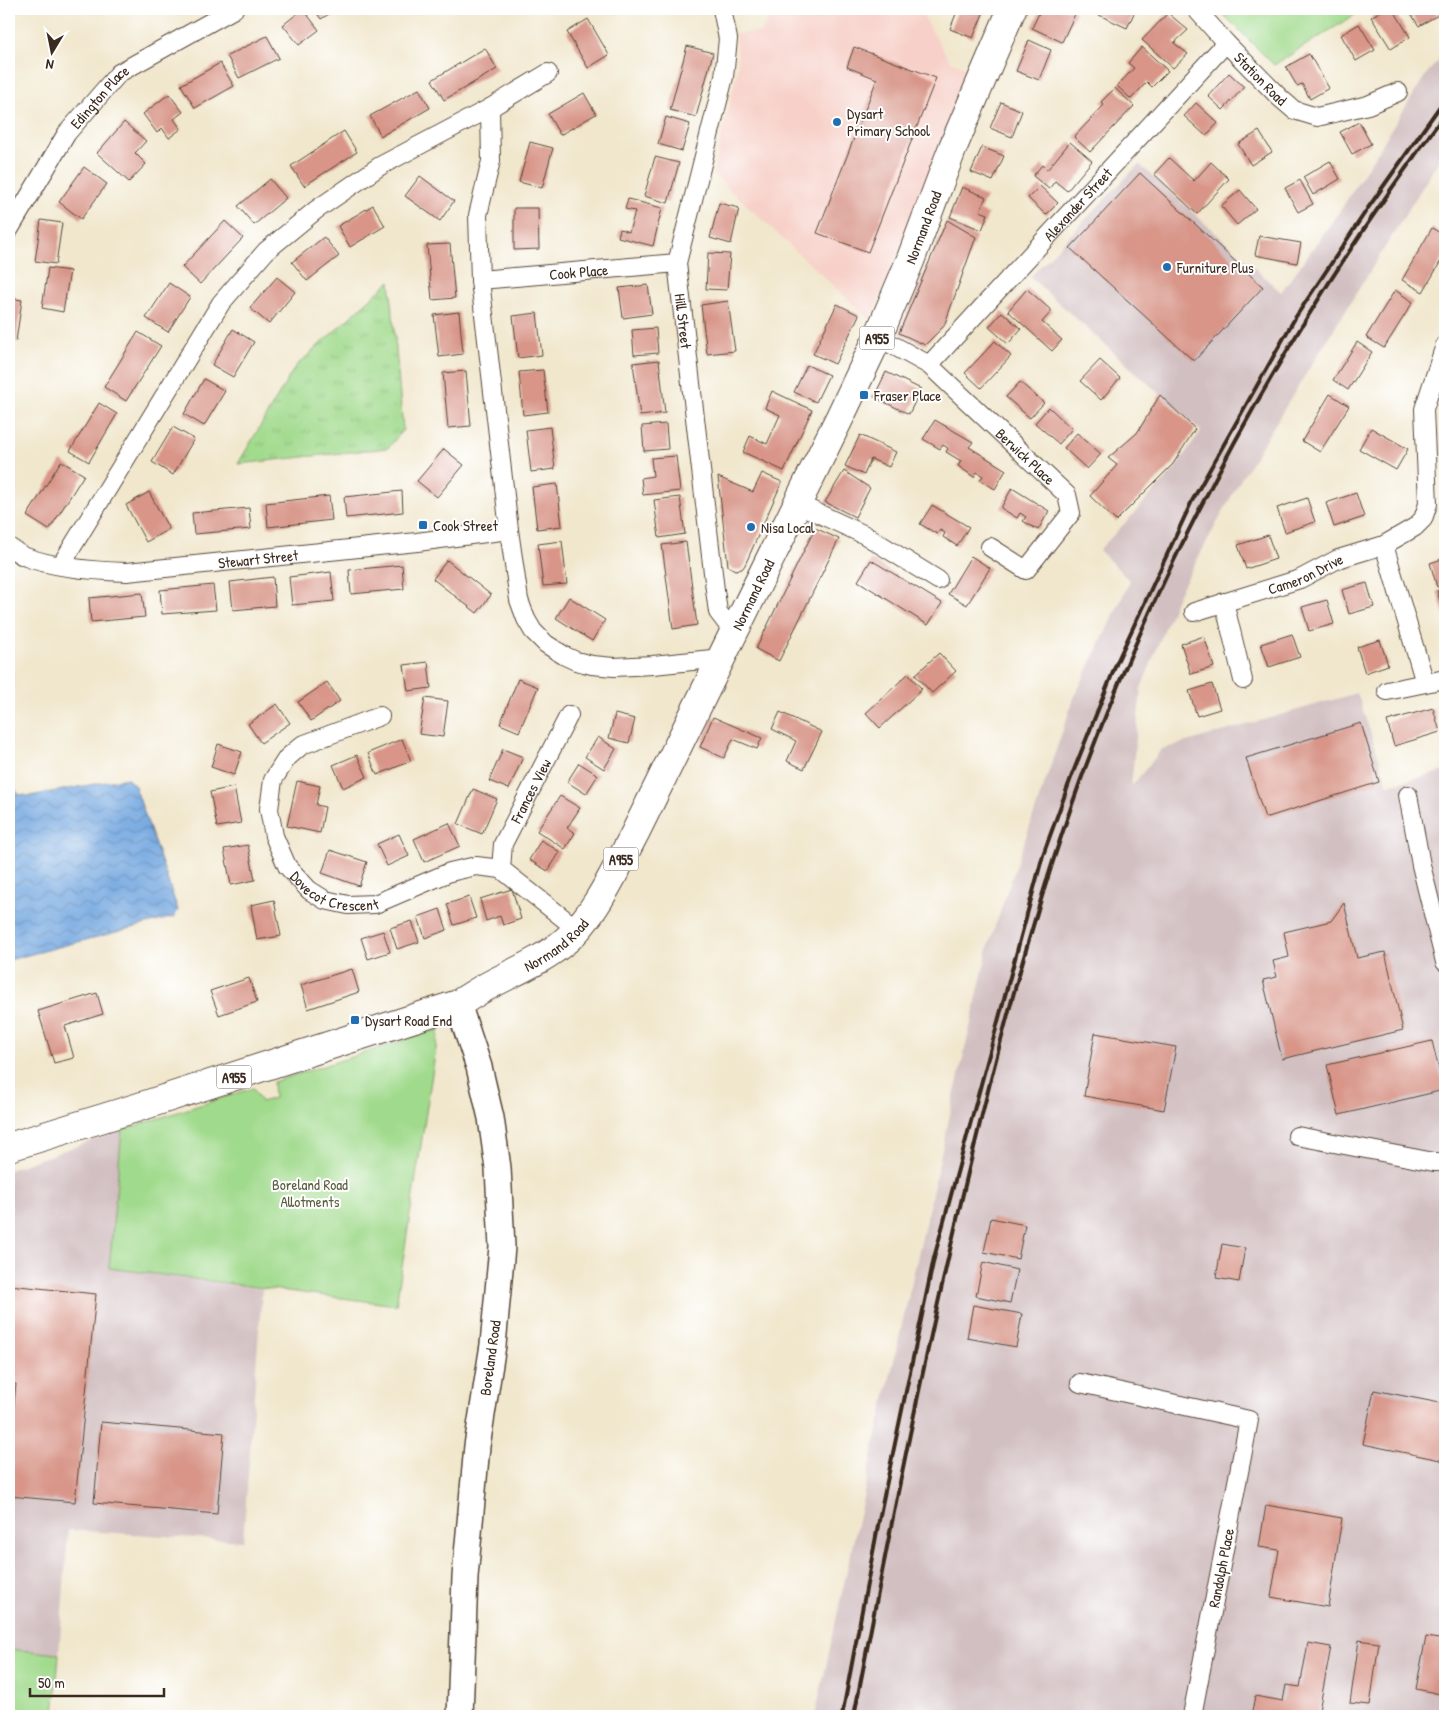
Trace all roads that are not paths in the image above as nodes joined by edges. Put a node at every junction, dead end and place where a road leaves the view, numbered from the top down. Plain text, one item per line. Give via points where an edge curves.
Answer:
1 (234, 9) edge
2 (722, 9) edge
3 (1012, 9) edge
4 (1196, 9) edge
5 (1226, 43) junction
6 (548, 73) dead end
7 (1398, 92) dead end
8 (490, 108) junction
9 (9, 230) edge
10 (677, 263) junction
11 (480, 280) junction
12 (878, 337) junction
13 (1445, 345) edge
14 (929, 365) junction
15 (798, 504) junction
16 (509, 530) junction
17 (1384, 545) junction
18 (9, 547) edge
19 (990, 547) dead end
20 (61, 565) junction
21 (938, 580) dead end
22 (1224, 602) junction
23 (1194, 612) dead end
24 (734, 633) junction
25 (722, 658) junction
26 (1445, 678) edge
27 (1243, 680) dead end
28 (1425, 683) junction
29 (1388, 691) dead end
30 (569, 715) dead end
31 (380, 716) dead end
32 (1408, 795) dead end
33 (500, 869) junction
34 (577, 929) junction
35 (1445, 962) edge
36 (458, 1004) junction
37 (1297, 1136) dead end
38 (9, 1146) edge
39 (1445, 1162) edge
40 (1080, 1383) dead end
41 (460, 1716) edge
42 (1192, 1716) edge

1 - 9 street, Edington Place via 119,73 67,133
2 - 10 street, Hill Street via 728,40 724,77
3 - 12 main road, Normand Road / A955
4 - 5 street, Station Road
5 - 7 street, Station Road via 1294,110 1317,117 1368,105
5 - 14 street, Alexander Street
6 - 8 street
8 - 11 street via 491,161 478,215
8 - 20 street via 380,166 316,210 266,251 221,303
10 - 11 street, Cook Place
10 - 24 street, Hill Street via 714,590 718,612
11 - 16 street
12 - 14 street, Berwick Place
12 - 15 main road, Normand Road / A955
13 - 17 street, Cameron Drive via 1424,409 1428,504 1423,519 1415,528
14 - 19 street, Berwick Place via 1067,495 1071,513 1026,570
15 - 21 street via 865,536
15 - 24 main road, Normand Road / A955
16 - 20 street, Stewart Street via 127,572
16 - 25 street via 519,600 526,619 546,644 565,656 592,665 614,667
17 - 22 street, Cameron Drive via 1338,559 1300,579
17 - 28 street
18 - 20 street, Stewart Street via 25,557
22 - 23 street, Cameron Drive
22 - 27 street
24 - 25 main road, Normand Road / A955
25 - 34 main road, Normand Road / A955 via 635,833 609,881
26 - 28 street
28 - 29 street
30 - 33 street, Frances View via 503,844
31 - 33 street, Dovecot Crescent via 302,745 287,758 273,780 269,809 274,836 287,866 309,890 325,900 348,905 375,904 450,872 476,866
32 - 35 street via 1421,866
33 - 34 street
34 - 36 main road, Normand Road / A955 via 542,959
36 - 38 main road, A955 via 139,1108
36 - 41 main road, Boreland Road via 479,1067 491,1118 498,1168 502,1247 464,1577
37 - 39 street
40 - 42 street, Randolph Place via 1249,1420

